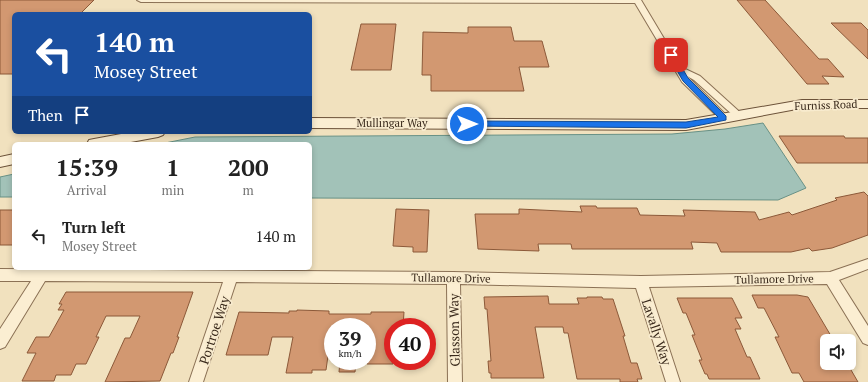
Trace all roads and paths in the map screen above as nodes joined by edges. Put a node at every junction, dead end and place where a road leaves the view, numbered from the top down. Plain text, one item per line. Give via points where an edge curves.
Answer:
1 (141, 0) edge
2 (637, 0) edge
3 (680, 69) junction
4 (868, 104) edge
5 (738, 115) junction
6 (724, 118) junction
7 (312, 123) edge
8 (147, 134) edge
9 (105, 142) edge
10 (12, 159) edge
11 (0, 162) edge
12 (868, 264) edge
13 (0, 274) edge
14 (42, 275) junction
15 (231, 277) junction
16 (453, 278) junction
17 (830, 278) junction
18 (641, 282) junction
19 (868, 338) edge
20 (0, 342) edge
21 (196, 382) edge
22 (455, 382) edge
23 (673, 382) edge

1 - 2 street
2 - 3 street
3 - 5 street via 697,78
3 - 6 street via 685,80
4 - 5 street, Furniss Road via 802,104
5 - 6 street, Mullingar Way
6 - 7 street, Mullingar Way via 686,125
8 - 9 street
10 - 11 street
12 - 17 street
13 - 14 street, Tullamore Drive
14 - 15 street, Tullamore Drive
14 - 20 street
15 - 16 street, Tullamore Drive
15 - 21 street, Portroe Way
16 - 18 street, Tullamore Drive
16 - 22 street, Glasson Way
17 - 18 street, Tullamore Drive
17 - 19 street, Tullamore Drive
18 - 23 street, Lavally Way

